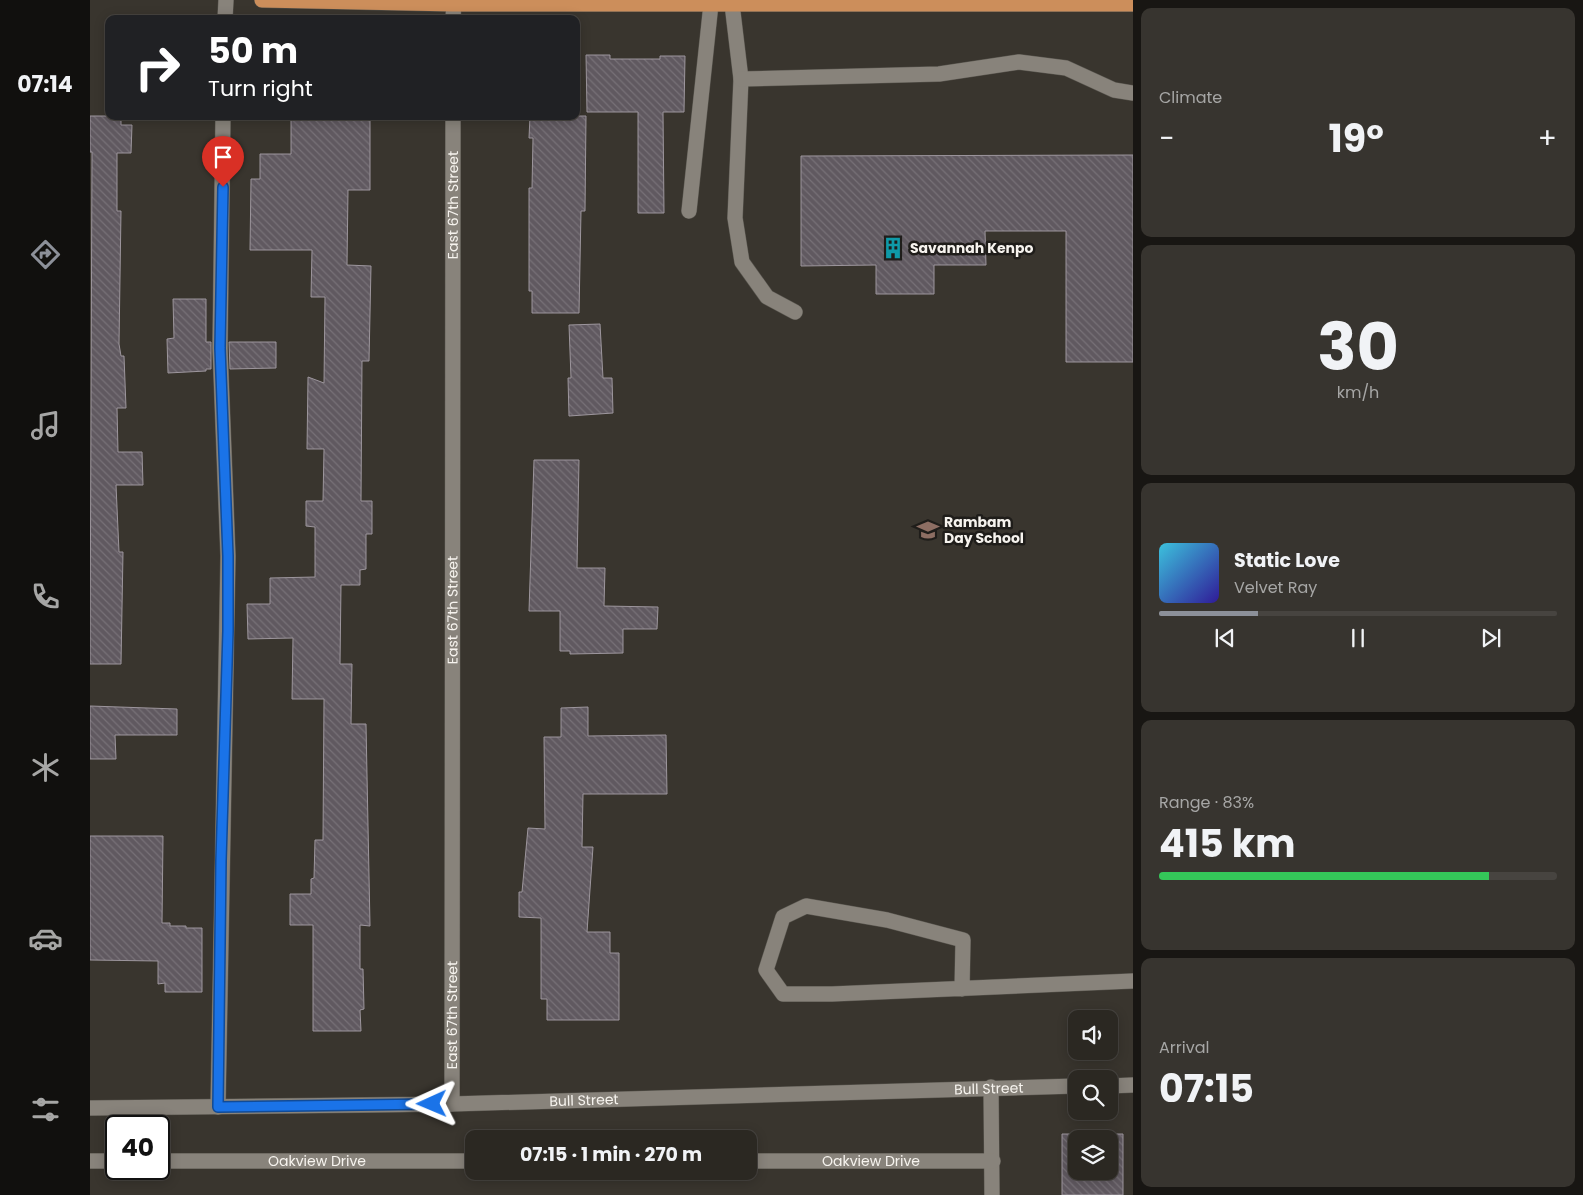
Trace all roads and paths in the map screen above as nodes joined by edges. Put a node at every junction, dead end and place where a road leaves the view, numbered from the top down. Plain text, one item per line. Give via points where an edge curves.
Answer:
1 (226, 0) edge
2 (262, 0) edge
3 (711, 4) junction
4 (732, 4) junction
5 (1133, 4) edge
6 (454, 8) edge
7 (226, 15) edge
8 (741, 79) junction
9 (1133, 93) edge
10 (223, 120) edge
11 (453, 120) edge
12 (689, 211) dead end
13 (795, 312) dead end
14 (1133, 981) edge
15 (962, 989) junction
16 (1133, 1085) edge
17 (1068, 1086) edge
18 (1118, 1086) edge
19 (991, 1087) junction
20 (452, 1104) junction
21 (218, 1107) junction
22 (90, 1108) edge
23 (465, 1161) edge
24 (757, 1161) edge
25 (993, 1161) junction
26 (90, 1162) edge
27 (105, 1162) edge
28 (170, 1162) edge
29 (992, 1195) edge

1 - 7 street
2 - 6 main road
3 - 4 main road
3 - 6 main road
3 - 12 street
4 - 5 main road
4 - 8 street
8 - 9 street via 939,74 1019,62 1066,68 1114,90
8 - 13 street via 735,218 742,262 767,297
10 - 21 street via 220,348 228,584
11 - 20 street, East 67th Street
14 - 15 street
15 - 15 street via 783,994 766,970 783,917 806,906 887,920 963,940
16 - 18 street
17 - 19 street, Bull Street
19 - 20 street, Bull Street
19 - 25 street
20 - 21 street, Bull Street
21 - 22 street, Bull Street
23 - 28 street, Oakview Drive
24 - 25 street, Oakview Drive
25 - 29 street
26 - 27 street

